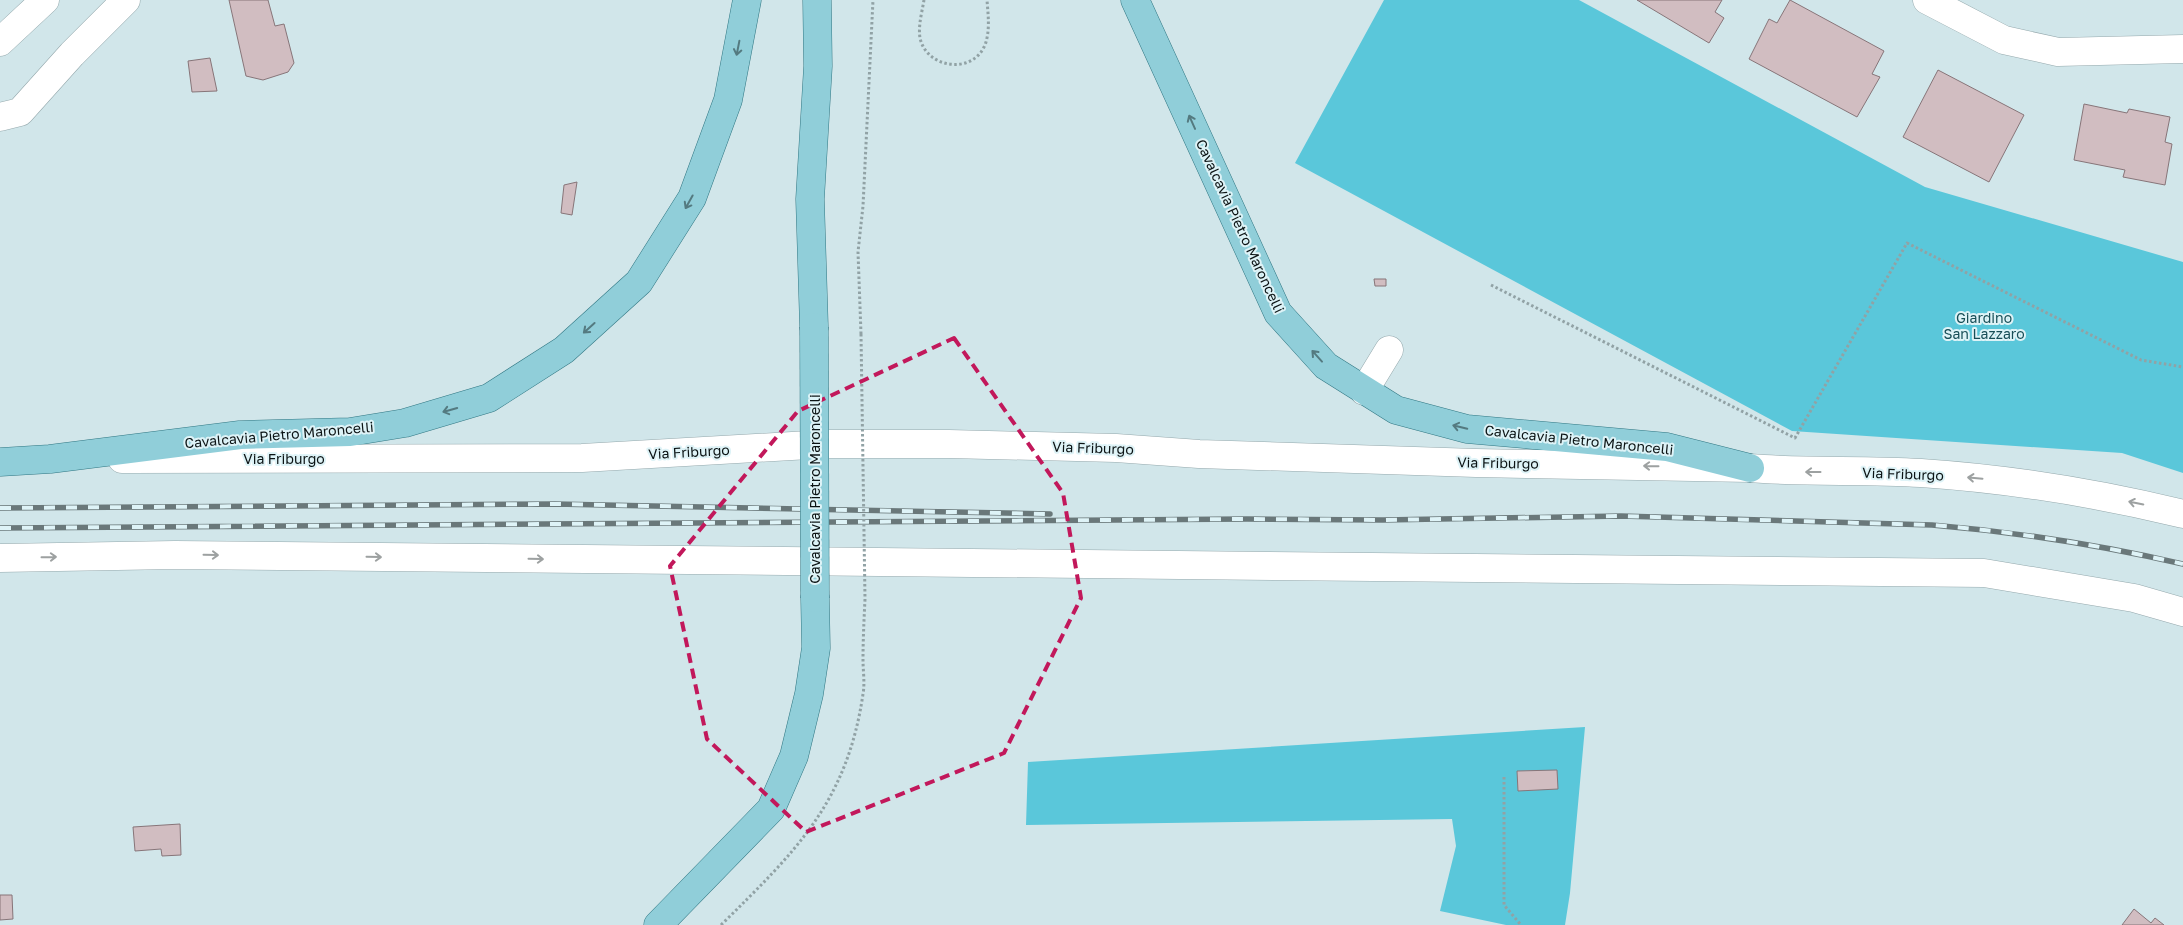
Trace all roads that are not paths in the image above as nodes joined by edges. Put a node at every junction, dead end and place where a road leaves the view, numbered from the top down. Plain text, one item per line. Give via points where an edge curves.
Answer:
1 (45, 0) edge
2 (126, 0) edge
3 (747, 0) edge
4 (817, 0) edge
5 (1135, 0) edge
6 (1927, 0) edge
7 (0, 42) edge
8 (2183, 49) edge
9 (0, 117) edge
10 (1389, 350) dead end
11 (1364, 391) junction
12 (50, 459) junction
13 (0, 462) edge
14 (1750, 468) junction
15 (2183, 514) edge
16 (0, 558) edge
17 (2183, 612) edge
18 (658, 925) edge

1 - 7 street
2 - 9 street via 20,112
3 -> 12 main road, Cavalcavia Pietro Maroncelli via 728,100 692,198 639,282 564,350 489,398 405,423 350,432 240,435
4 - 18 main road, Cavalcavia Pietro Maroncelli, bridge via 818,66 810,199 816,648 809,694 794,756 771,809
11 -> 5 main road, Cavalcavia Pietro Maroncelli via 1326,366 1278,313
6 - 8 street via 2004,40 2058,52
10 - 11 street
14 -> 11 main road, Cavalcavia Pietro Maroncelli via 1667,447 1467,429 1396,410
12 - 13 main road, Via Friburgo
14 -> 12 street, Via Friburgo via 940,444 826,444 582,458
15 -> 14 street, Via Friburgo via 2014,481 1918,473 1796,472
16 -> 17 street via 194,555 1984,573 2134,598

